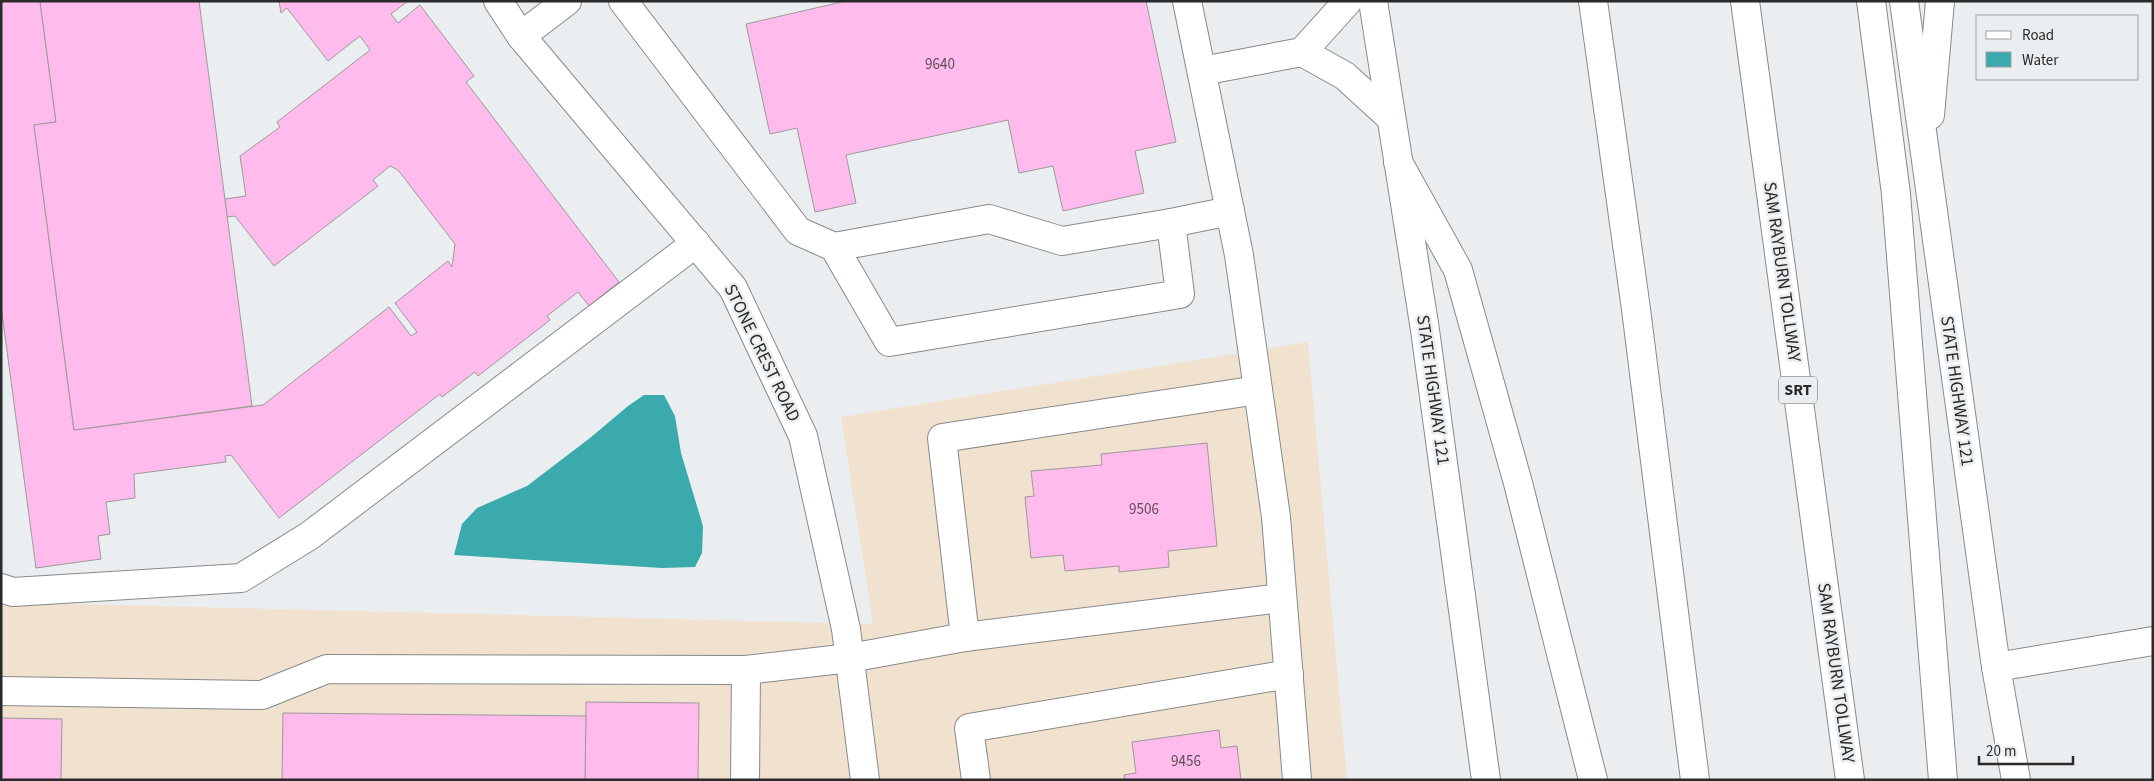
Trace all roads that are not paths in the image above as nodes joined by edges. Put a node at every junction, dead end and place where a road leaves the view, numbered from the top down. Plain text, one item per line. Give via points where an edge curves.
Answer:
1 (498, 1) edge
2 (567, 1) edge
3 (623, 1) edge
4 (1187, 1) edge
5 (1348, 1) edge
6 (1373, 1) edge
7 (1593, 1) edge
8 (1746, 1) edge
9 (1871, 1) edge
10 (1904, 1) edge
11 (1940, 1) edge
12 (522, 36) junction
13 (1302, 52) junction
14 (1202, 71) junction
15 (1391, 118) junction
16 (1398, 162) junction
17 (1926, 164) junction
18 (1230, 211) junction
19 (1171, 223) junction
20 (696, 243) junction
21 (834, 247) junction
22 (1258, 390) junction
23 (1, 588) edge
24 (1282, 598) junction
25 (965, 637) junction
26 (2153, 641) edge
27 (850, 658) junction
28 (1996, 667) junction
29 (746, 670) junction
30 (1289, 674) junction
31 (1, 690) edge
32 (745, 780) edge
33 (865, 780) edge
34 (976, 780) edge
35 (1298, 780) edge
36 (1486, 780) edge
37 (1593, 780) edge
38 (1695, 780) edge
39 (1850, 780) edge
40 (1943, 780) edge
41 (2016, 780) edge

1 - 12 main road, STONE CREST ROAD
2 - 12 main road
3 - 21 main road via 798,232
4 - 14 main road
5 - 13 main road
6 - 15 main road, STATE HIGHWAY 121
7 - 38 main road via 1636,309
8 - 39 main road, SAM RAYBURN TOLLWAY / SRT
9 - 40 main road via 1896,194
10 - 17 main road, STATE HIGHWAY 121
11 - 17 main road
12 - 20 main road, STONE CREST ROAD
13 - 14 main road
13 - 15 main road via 1345,76
14 - 18 main road
15 - 16 main road, STATE HIGHWAY 121
16 - 36 main road, STATE HIGHWAY 121 via 1426,339
16 - 37 main road via 1458,270 1518,483
17 - 28 main road, STATE HIGHWAY 121
18 - 19 main road
18 - 22 main road
19 - 21 main road via 1062,241 989,219
19 - 21 main road via 1180,294 889,342
20 - 23 main road via 309,536 241,578 13,592
20 - 27 main road, STONE CREST ROAD via 732,288 803,436
22 - 24 main road via 1276,517
22 - 25 main road via 942,438
24 - 25 main road
24 - 30 main road
25 - 27 main road
26 - 28 main road
27 - 29 main road
27 - 33 main road, STONE CREST ROAD
28 - 41 main road, STATE HIGHWAY 121
29 - 31 main road via 327,669 262,695
29 - 32 main road
30 - 34 main road via 969,728
30 - 35 main road

